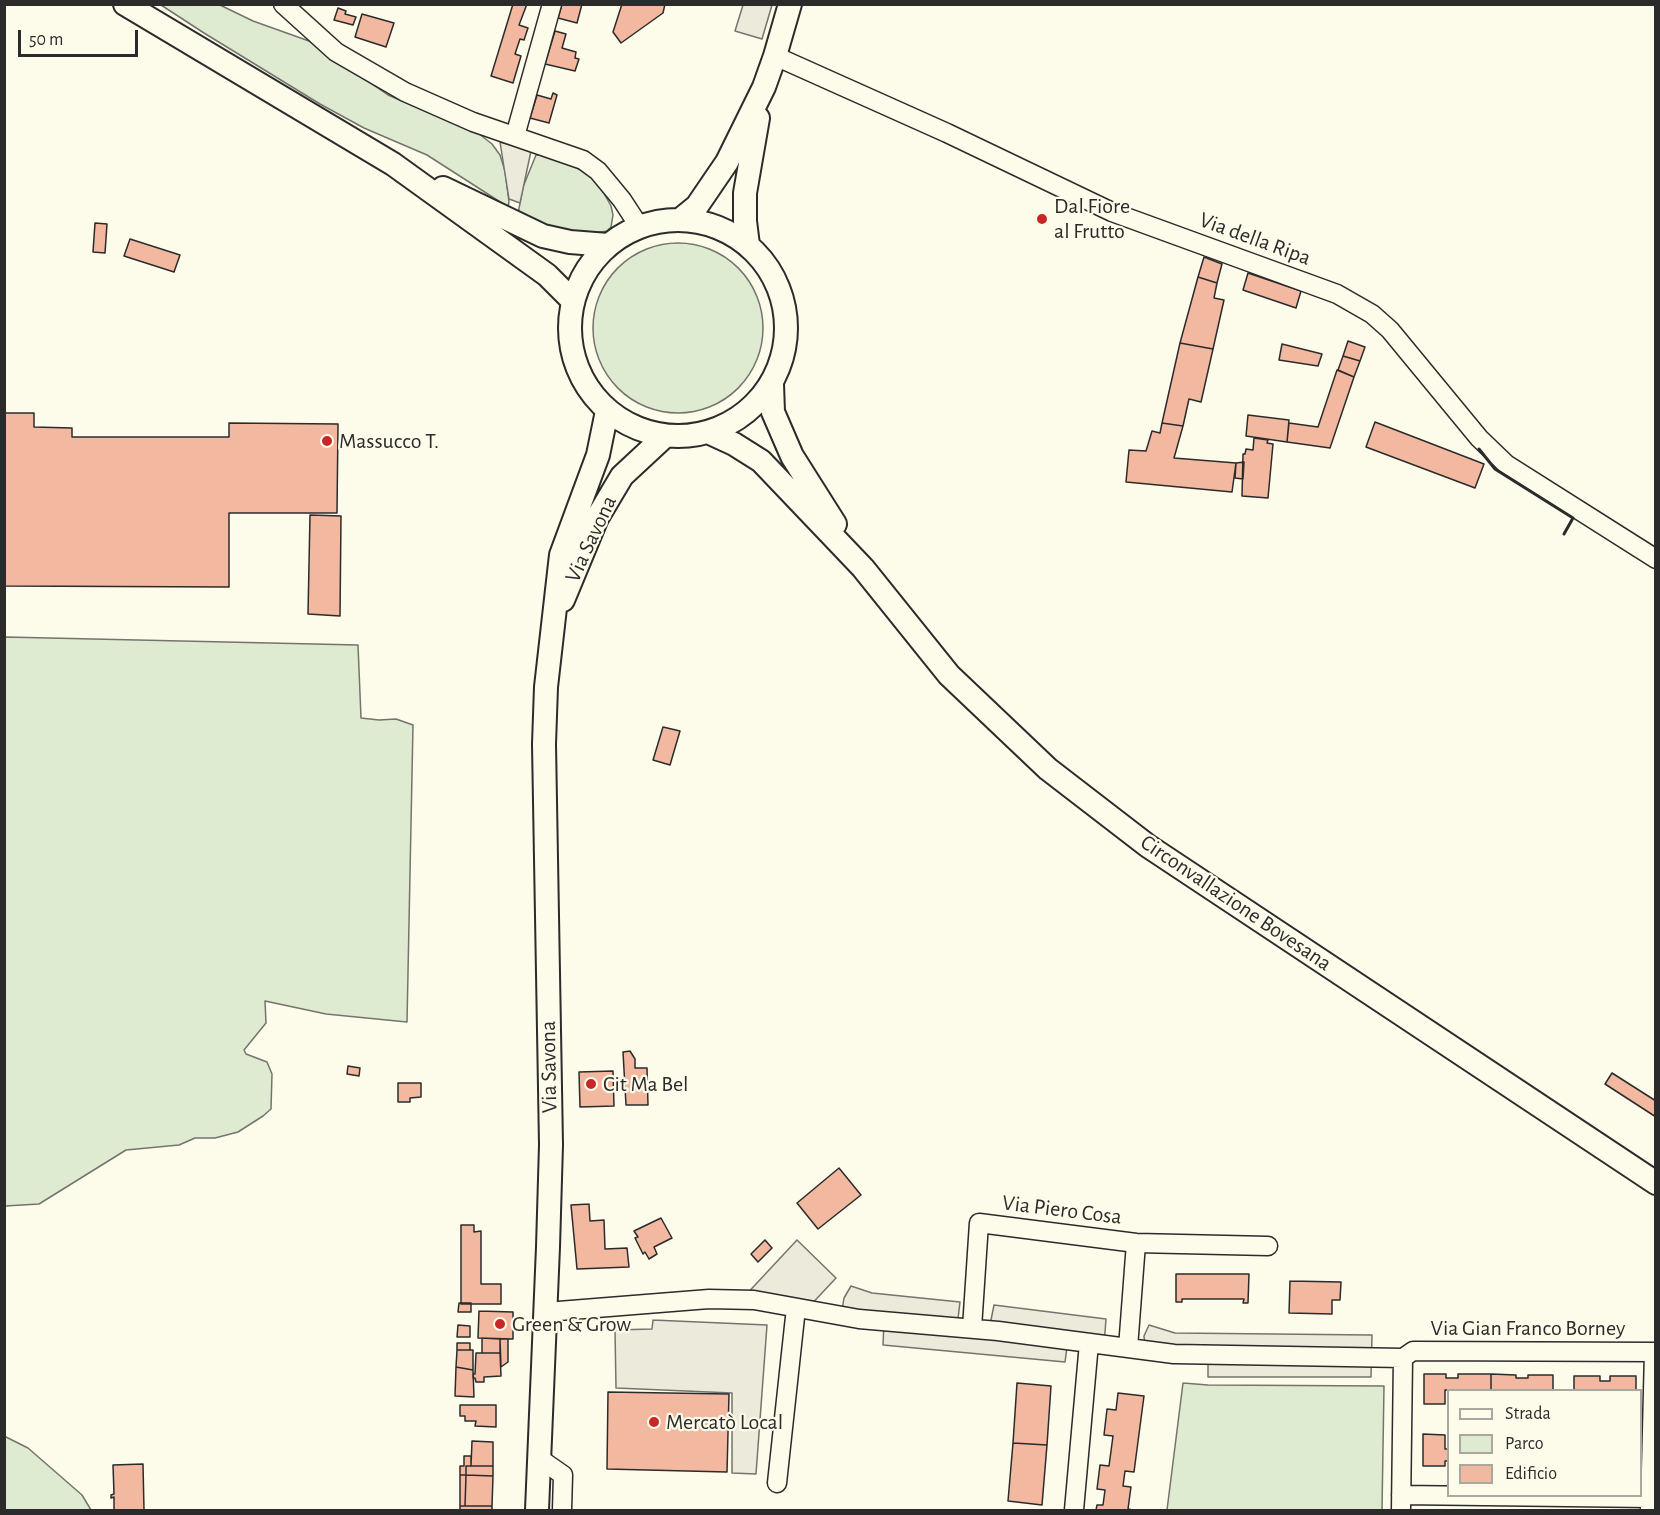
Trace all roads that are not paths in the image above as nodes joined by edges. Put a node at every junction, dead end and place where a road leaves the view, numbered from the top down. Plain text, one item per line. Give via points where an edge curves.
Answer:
1 (126, 4) edge
2 (552, 4) edge
3 (790, 4) edge
4 (285, 5) edge
5 (775, 56) junction
6 (764, 87) junction
7 (515, 136) junction
8 (478, 215) junction
9 (681, 219) junction
10 (639, 226) junction
11 (608, 245) junction
12 (748, 245) junction
13 (573, 301) junction
14 (772, 384) junction
15 (607, 411) junction
16 (710, 433) junction
17 (664, 437) junction
18 (1656, 559) edge
19 (863, 568) junction
20 (553, 623) junction
21 (1656, 1183) edge
22 (1136, 1243) junction
23 (1268, 1246) dead end
24 (797, 1308) junction
25 (546, 1312) junction
26 (972, 1328) junction
27 (1089, 1343) junction
28 (1128, 1348) junction
29 (1655, 1352) edge
30 (1403, 1358) junction
31 (540, 1459) junction
32 (777, 1483) dead end
33 (1401, 1503) edge
34 (1650, 1504) edge
35 (537, 1510) edge
36 (562, 1510) edge
37 (1074, 1510) edge

1 - 8 main road
2 - 7 street
3 - 5 main road
4 - 7 street via 336,52 405,92
5 - 6 main road
5 - 18 street, Via della Ripa via 1112,212 1337,294 1372,314 1390,330 1479,438 1506,464
6 - 9 main road via 727,162 697,206
6 - 12 main road via 746,193
7 - 10 street via 583,160 604,178
8 - 11 main road via 543,236
8 - 13 main road
9 - 10 main road
9 - 12 main road via 728,231
10 - 11 main road
11 - 13 main road via 586,270
12 - 14 main road via 774,277 784,303 787,331 783,358
13 - 15 main road via 569,331 574,361 587,388
14 - 16 main road via 734,422
14 - 19 main road, Circonvallazione Bovesana via 773,412 792,456
15 - 17 main road via 624,423
15 - 20 main road, Via Savona via 598,455 561,555
16 - 17 main road
16 - 19 main road, Circonvallazione Bovesana via 761,461
17 - 20 main road, Via Savona via 622,476 602,510
19 - 21 main road, Circonvallazione Bovesana via 949,675 1048,770 1148,846
20 - 25 main road, Via Savona via 544,744 551,1145
22 - 23 street, Via Piero Cosa
22 - 26 street, Via Piero Cosa via 979,1223
22 - 28 street, Via Piero Cosa
24 - 25 street via 754,1300 709,1299
24 - 26 street via 859,1319
24 - 32 street
25 - 31 main road, Via Savona
26 - 27 street
27 - 28 street
27 - 37 street
28 - 30 street, Via Gian Franco Borney via 1174,1354
29 - 30 street, Via Gian Franco Borney via 1413,1351
29 - 34 street
30 - 33 street, Via Gian Franco Borney
31 - 35 main road, Via Savona
31 - 36 street via 563,1475
33 - 34 street

